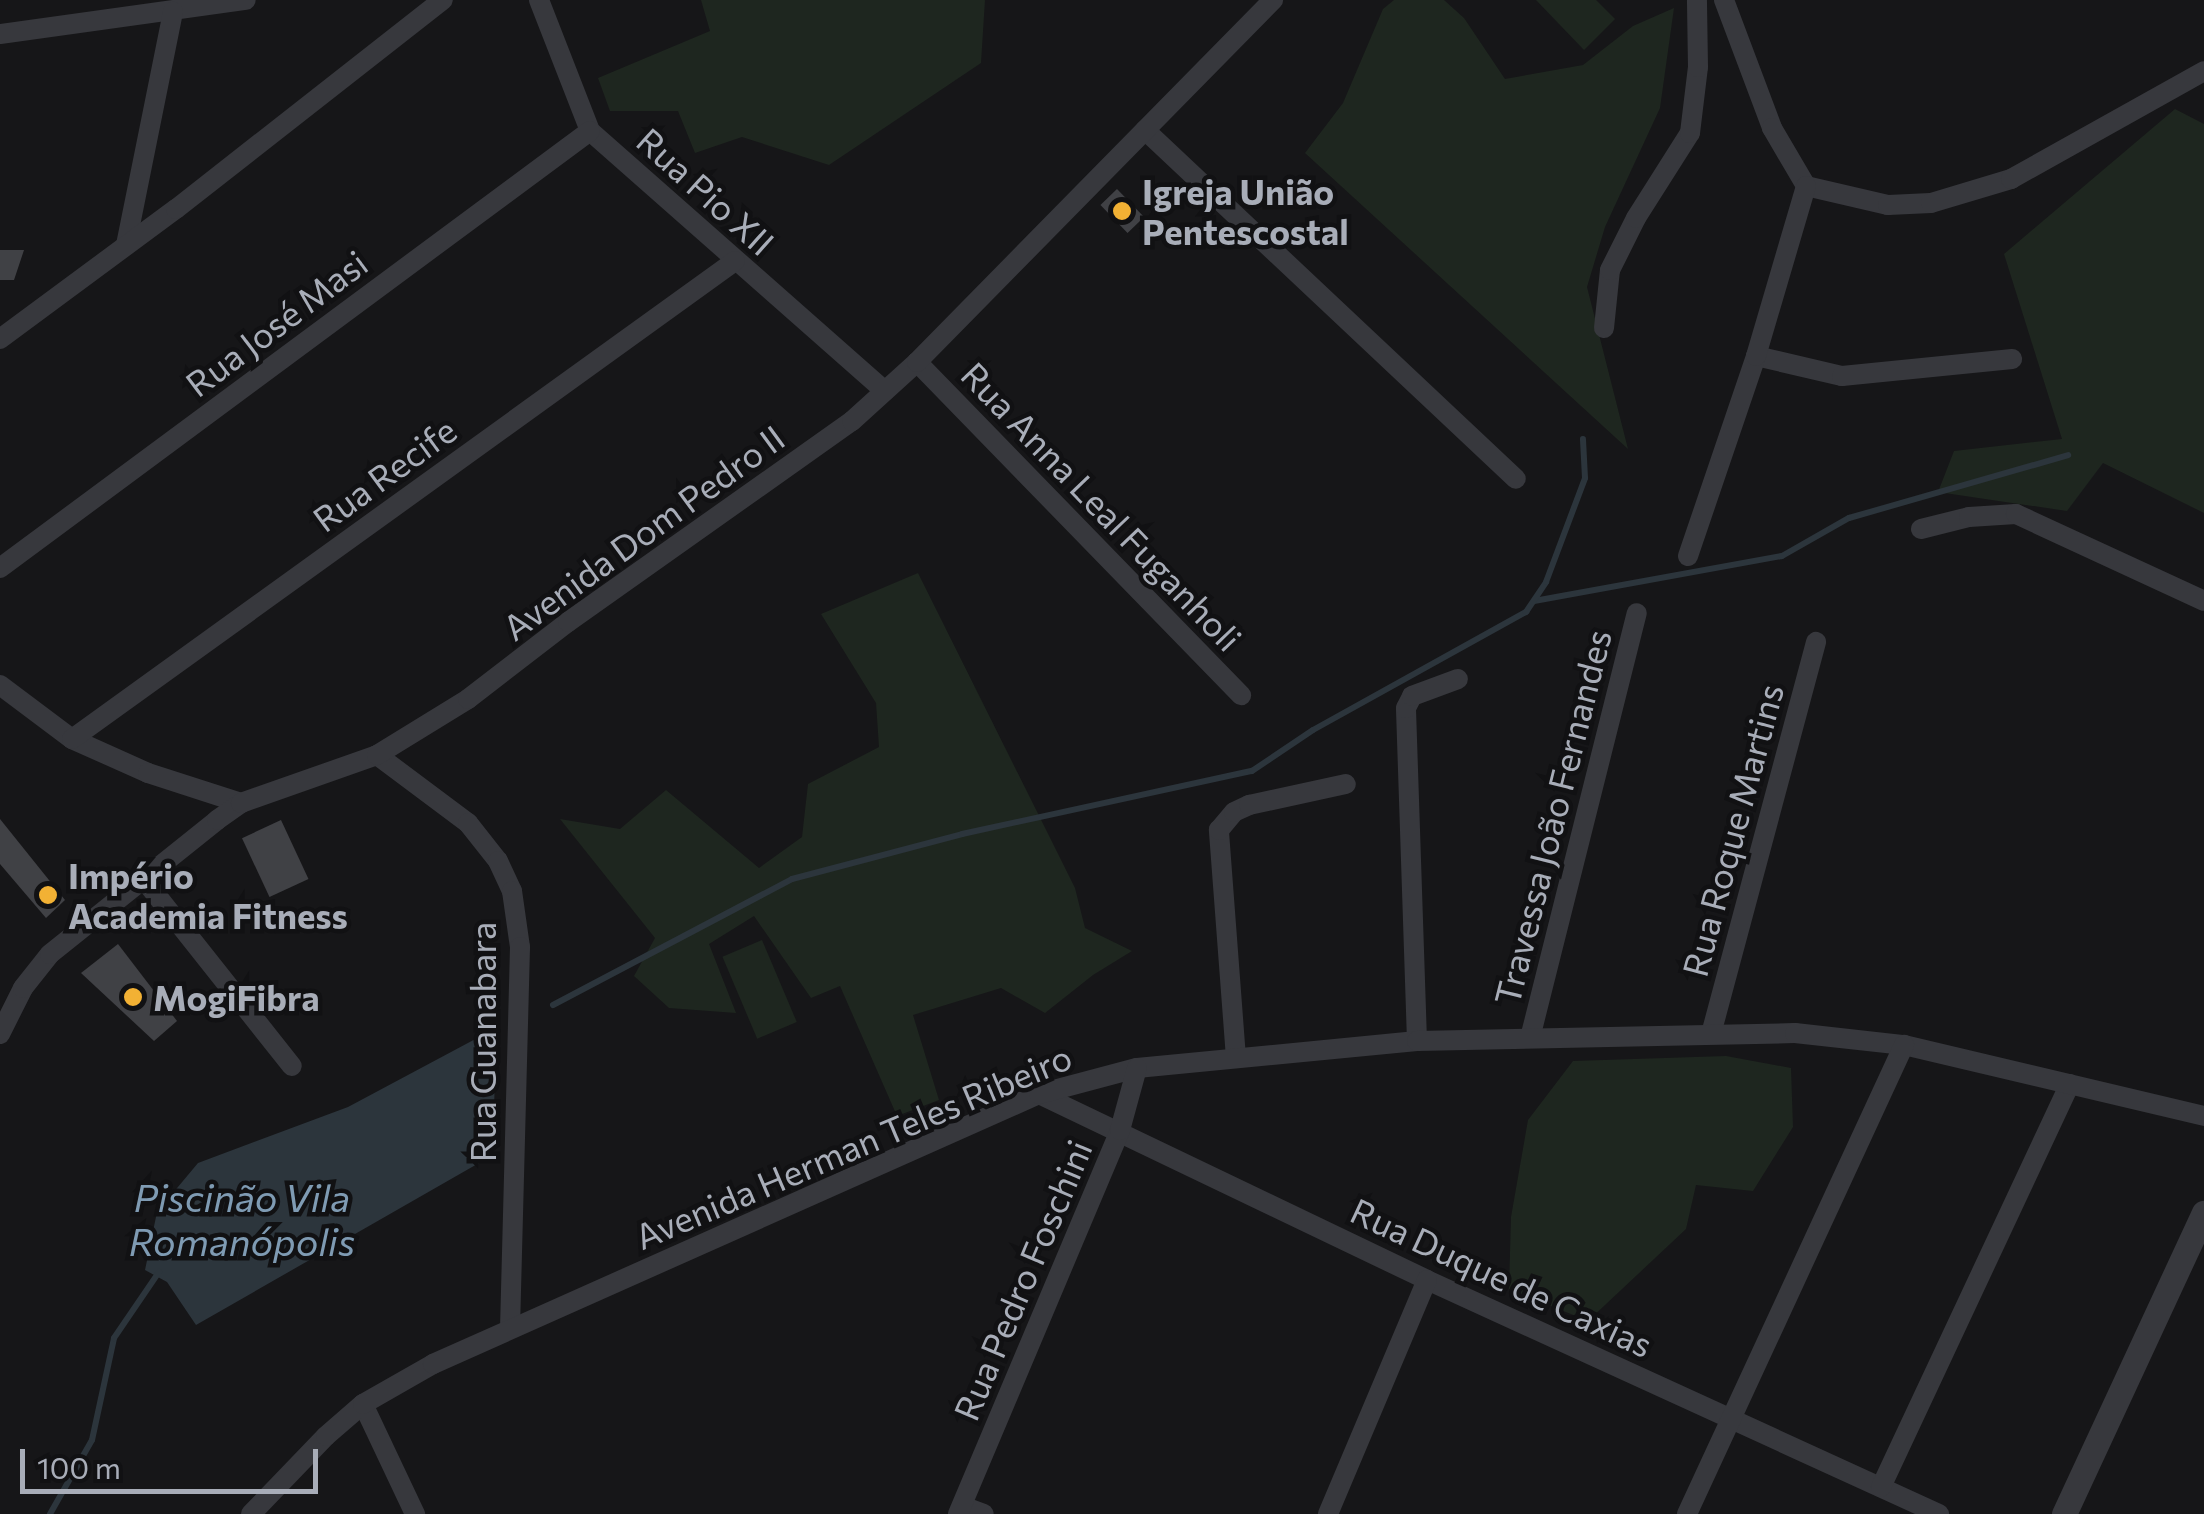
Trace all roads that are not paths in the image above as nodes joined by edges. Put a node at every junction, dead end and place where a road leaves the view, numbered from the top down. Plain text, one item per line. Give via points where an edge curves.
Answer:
1 (246, 0) edge
2 (443, 0) edge
3 (539, 0) edge
4 (1273, 0) edge
5 (1696, 0) edge
6 (1724, 0) edge
7 (173, 12) junction
8 (0, 34) edge
9 (2204, 71) edge
10 (590, 130) junction
11 (1145, 130) junction
12 (1806, 186) junction
13 (126, 246) junction
14 (734, 261) junction
15 (1604, 328) dead end
16 (0, 340) edge
17 (1756, 356) junction
18 (2012, 359) dead end
19 (916, 362) junction
20 (885, 391) junction
21 (1516, 478) dead end
22 (1921, 529) dead end
23 (1688, 556) dead end
24 (0, 568) edge
25 (2204, 601) edge
26 (1638, 612) dead end
27 (1816, 642) dead end
28 (1458, 679) dead end
29 (0, 686) edge
30 (1242, 695) dead end
31 (72, 740) junction
32 (377, 755) junction
33 (1346, 784) dead end
34 (241, 803) junction
35 (142, 877) junction
36 (0, 1034) edge
37 (1712, 1034) junction
38 (1530, 1038) junction
39 (1417, 1041) junction
40 (1904, 1045) junction
41 (1236, 1058) junction
42 (292, 1066) dead end
43 (1137, 1068) junction
44 (2070, 1084) junction
45 (1039, 1094) junction
46 (2204, 1116) edge
47 (1120, 1130) junction
48 (2204, 1213) edge
49 (1427, 1280) junction
50 (510, 1328) junction
51 (362, 1404) junction
52 (1728, 1418) junction
53 (1881, 1487) junction
54 (955, 1511) edge
55 (251, 1514) edge
56 (416, 1514) edge
57 (984, 1514) edge
58 (1328, 1514) edge
59 (1687, 1514) edge
60 (1939, 1514) edge
61 (2064, 1514) edge

1 - 7 street
2 - 13 street
3 - 10 street, Rua Pio XII
4 - 11 street, Avenida Dom Pedro II
5 - 15 street via 1698,67 1690,133 1610,270
6 - 12 street via 1772,128
7 - 8 street
7 - 13 street
9 - 12 street via 1968,195 1888,205
10 - 14 street, Rua Pio XII
10 - 24 street, Rua José Masi
11 - 19 street, Avenida Dom Pedro II
11 - 21 street
12 - 17 street
13 - 16 street
14 - 20 street, Rua Pio XII
14 - 31 street, Rua Recife
17 - 18 street via 1842,376
17 - 23 street
19 - 20 street, Avenida Dom Pedro II
19 - 30 street, Rua Anna Leal Fuganholi
20 - 32 street, Avenida Dom Pedro II via 761,490 468,699
22 - 25 street via 1969,516 2016,514
26 - 38 street, Travessa João Fernandes
27 - 37 street, Rua Roque Martins
28 - 39 street via 1412,696 1406,708
29 - 31 street
31 - 34 street
32 - 34 street, Avenida Dom Pedro II
32 - 50 street, Rua Guanabara via 468,823 512,891 520,947
33 - 41 street via 1249,806 1219,830
34 - 35 street, Avenida Dom Pedro II
35 - 36 street, Avenida Dom Pedro II via 50,954
35 - 42 street
37 - 38 street, Avenida Herman Teles Ribeiro
37 - 40 street, Avenida Herman Teles Ribeiro via 1828,1034
38 - 39 street, Avenida Herman Teles Ribeiro
39 - 41 street, Avenida Herman Teles Ribeiro
40 - 44 street, Avenida Herman Teles Ribeiro
40 - 52 street
41 - 43 street, Avenida Herman Teles Ribeiro
43 - 45 street, Avenida Herman Teles Ribeiro
43 - 47 street, Rua Pedro Foschini
44 - 46 street, Avenida Herman Teles Ribeiro
44 - 53 street
45 - 47 street, Rua Duque de Caxias
45 - 50 street, Avenida Herman Teles Ribeiro
47 - 49 street, Rua Duque de Caxias
47 - 54 street, Rua Pedro Foschini
48 - 61 street
49 - 52 street, Rua Duque de Caxias
49 - 58 street
50 - 51 street, Avenida Herman Teles Ribeiro
51 - 55 street, Avenida Herman Teles Ribeiro
51 - 56 street
52 - 53 street, Rua Duque de Caxias
52 - 59 street
53 - 60 street, Rua Duque de Caxias
54 - 57 street

